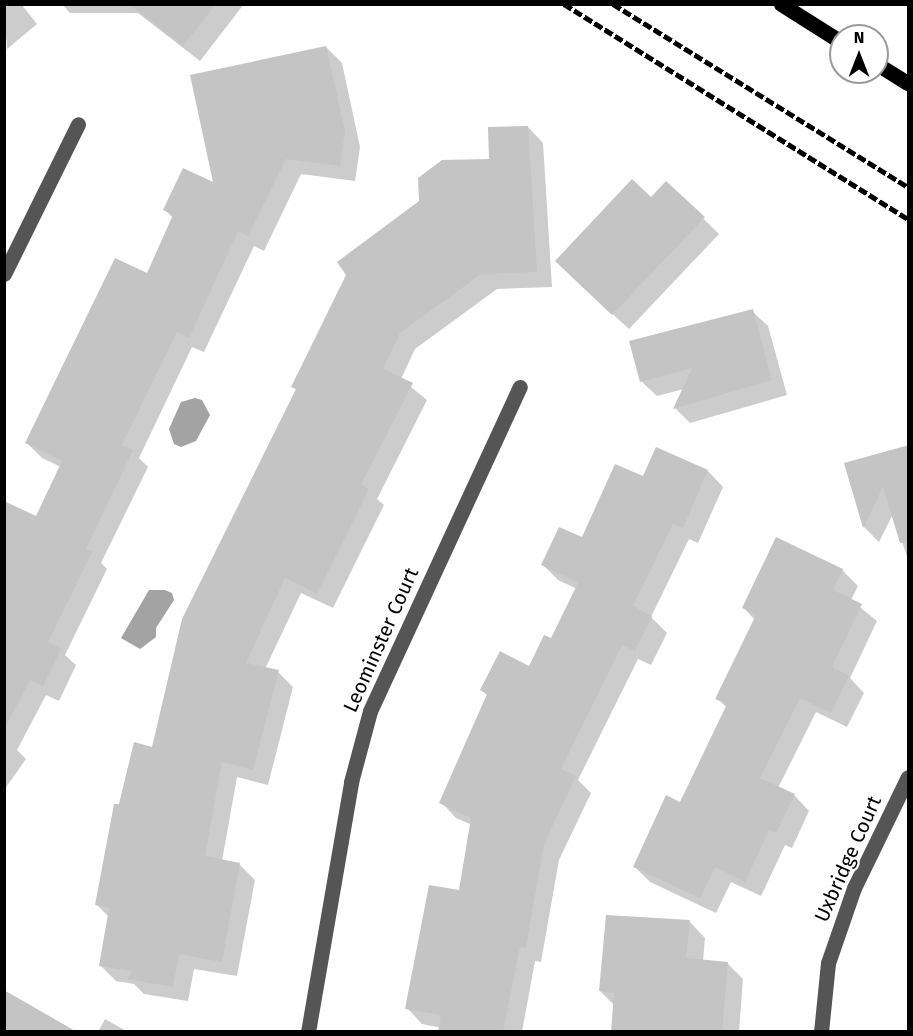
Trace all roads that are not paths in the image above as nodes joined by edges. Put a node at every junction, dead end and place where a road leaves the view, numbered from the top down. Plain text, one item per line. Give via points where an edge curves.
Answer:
1 (781, 4) edge
2 (829, 34) edge
3 (889, 71) edge
4 (909, 83) edge
5 (78, 124) dead end
6 (4, 274) edge
7 (520, 387) dead end
8 (909, 777) edge
9 (308, 1032) edge
10 (821, 1032) edge

1 - 2 main road
3 - 4 main road
5 - 6 street
7 - 9 street, Leominster Court via 370,711 351,782
8 - 10 street, Uxbridge Court via 854,888 828,963

